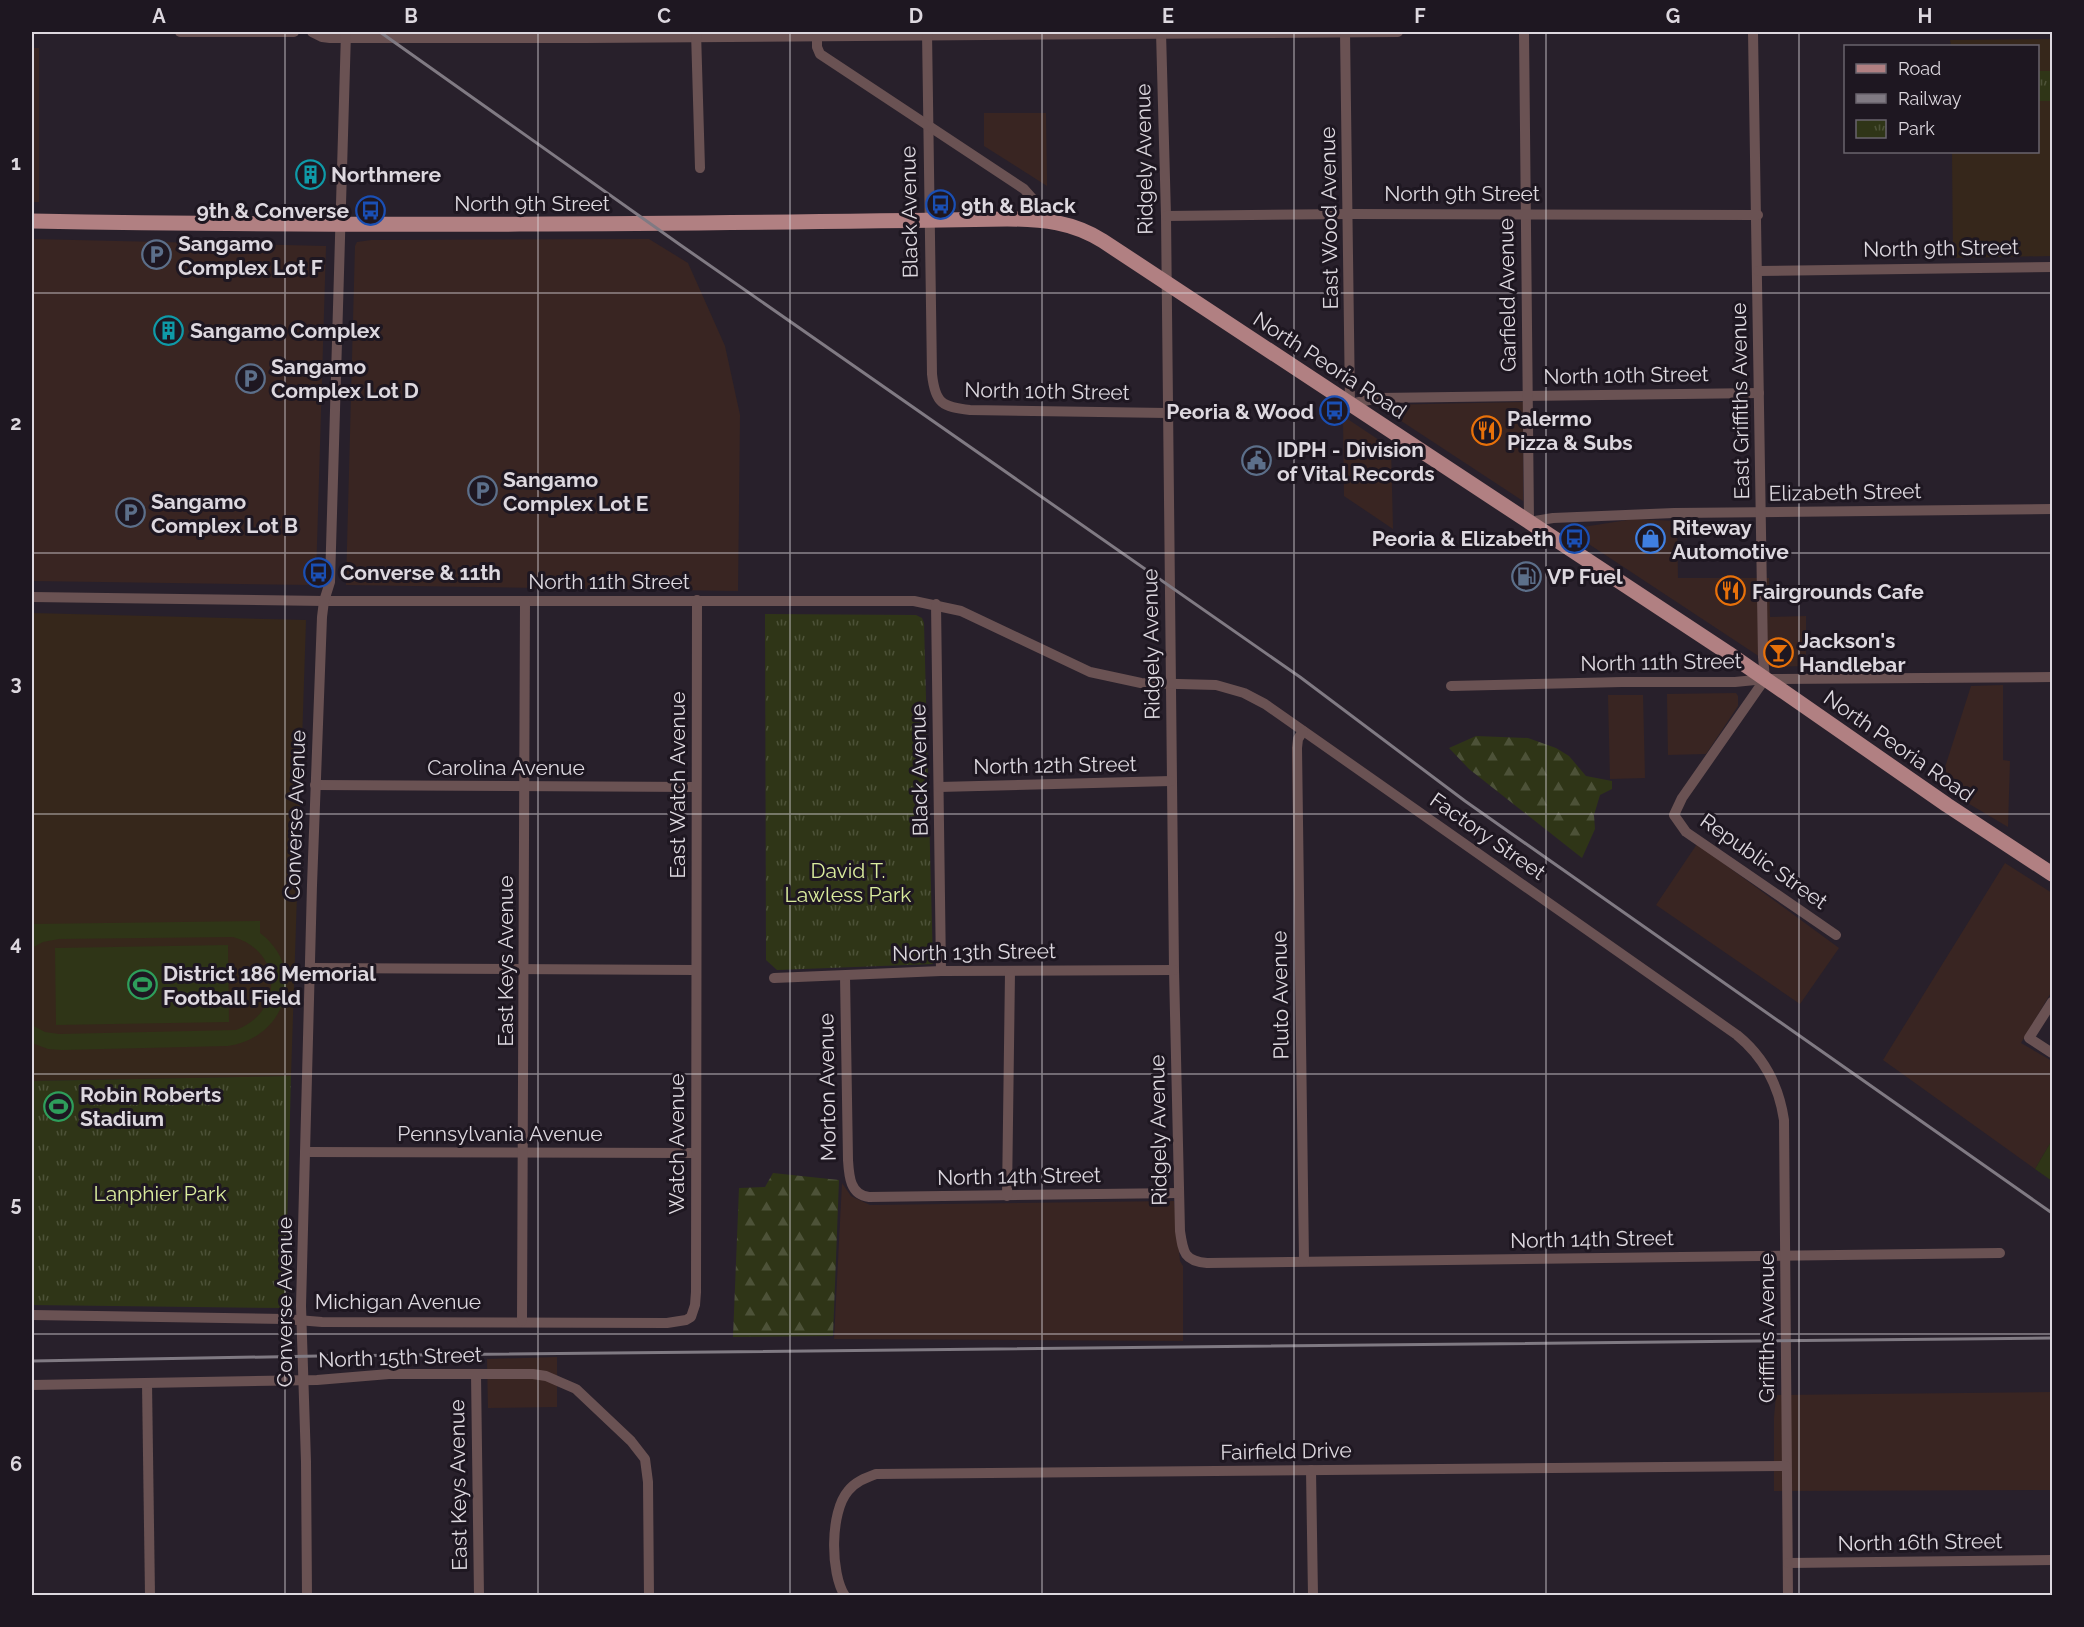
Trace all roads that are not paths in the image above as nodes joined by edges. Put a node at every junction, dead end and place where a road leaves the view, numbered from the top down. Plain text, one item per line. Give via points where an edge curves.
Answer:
1 (180, 32) edge
2 (266, 32) edge
3 (294, 32) edge
4 (312, 32) edge
5 (1161, 32) edge
6 (1345, 32) edge
7 (1398, 32) edge
8 (1524, 32) edge
9 (1754, 32) edge
10 (927, 33) edge
11 (346, 34) edge
12 (409, 34) edge
13 (696, 34) edge
14 (817, 35) junction
15 (928, 126) junction
16 (700, 168) dead end
17 (1526, 213) junction
18 (1348, 214) junction
19 (1758, 214) junction
20 (1166, 216) junction
21 (1032, 219) junction
22 (929, 220) junction
23 (32, 221) edge
24 (341, 225) junction
25 (2052, 267) edge
26 (1758, 271) junction
27 (1166, 282) junction
28 (934, 391) joint
29 (1759, 393) junction
30 (1528, 396) junction
31 (1350, 404) junction
32 (1167, 413) junction
33 (2052, 509) edge
34 (1761, 513) junction
35 (1529, 522) junction
36 (32, 597) edge
37 (697, 600) junction
38 (324, 601) junction
39 (525, 601) junction
40 (936, 604) junction
41 (2052, 676) edge
42 (1765, 679) junction
43 (1170, 683) junction
44 (1451, 686) dead end
45 (1303, 731) junction
46 (1172, 781) junction
47 (315, 785) junction
48 (525, 787) junction
49 (696, 787) junction
50 (939, 787) junction
51 (2052, 874) edge
52 (1836, 935) dead end
53 (310, 968) junction
54 (524, 970) junction
55 (696, 970) junction
56 (1174, 970) junction
57 (941, 971) junction
58 (1010, 972) junction
59 (844, 976) junction
60 (774, 978) dead end
61 (2052, 1002) edge
62 (2052, 1053) edge
63 (1764, 1063) joint
64 (305, 1152) junction
65 (523, 1153) junction
66 (695, 1153) junction
67 (1179, 1193) junction
68 (859, 1194) joint
69 (1007, 1196) junction
70 (2000, 1253) dead end
71 (1186, 1256) joint
72 (1786, 1257) junction
73 (1304, 1261) junction
74 (32, 1315) edge
75 (691, 1317) joint
76 (301, 1320) junction
77 (522, 1321) junction
78 (476, 1374) junction
79 (304, 1380) junction
80 (147, 1383) junction
81 (32, 1385) edge
82 (1786, 1466) junction
83 (1311, 1470) junction
84 (2052, 1560) edge
85 (1788, 1563) junction
86 (150, 1596) edge
87 (307, 1596) edge
88 (479, 1596) edge
89 (648, 1596) edge
90 (845, 1596) edge
91 (1313, 1596) edge
92 (1788, 1596) edge

1 - 2 street
2 - 3 street
4 - 11 street via 322,37
5 - 6 street
5 - 10 street via 944,36
5 - 20 street, Ridgely Avenue
6 - 7 street
6 - 18 street, East Wood Avenue
8 - 17 street, Garfield Avenue
9 - 19 street, East Griffiths Avenue
10 - 14 street
10 - 15 street, Black Avenue
11 - 12 street
11 - 24 street, Converse Avenue
12 - 13 street via 533,38
13 - 14 street
13 - 16 street
14 - 15 street via 820,54
15 - 21 street via 1024,189 1032,198
15 - 22 street, Black Avenue
17 - 18 street, North 9th Street
17 - 19 street, North 9th Street
17 - 30 street, Garfield Avenue
18 - 20 street, North 9th Street
18 - 31 street, East Wood Avenue
19 - 26 street, East Griffiths Avenue
20 - 27 street, Ridgely Avenue
21 - 22 main road, North 9th Street
21 - 27 main road, North Peoria Road via 1065,223 1087,232
22 - 24 main road, North 9th Street
22 - 28 street, Black Avenue
23 - 24 main road, North 9th Street
24 - 38 street, Converse Avenue via 330,582
25 - 26 street, North 9th Street
26 - 29 street, East Griffiths Avenue
27 - 31 main road, North Peoria Road
27 - 32 street, Ridgely Avenue
28 - 32 street, North 10th Street via 950,407 970,410
29 - 30 street, North 10th Street
29 - 34 street, East Griffiths Avenue
30 - 31 street, North 10th Street via 1378,398
30 - 35 street, Garfield Avenue
31 - 35 main road, North Peoria Road
32 - 43 street, Ridgely Avenue
33 - 34 street, Elizabeth Street
34 - 35 street, Elizabeth Street via 1674,513
34 - 42 street, East Griffiths Avenue
35 - 42 main road, North Peoria Road
36 - 38 street, North 11th Street
37 - 39 street, North 11th Street
37 - 40 street, North 11th Street
37 - 49 street, East Watch Avenue
38 - 39 street, North 11th Street
38 - 47 street, Converse Avenue
39 - 48 street, East Keys Avenue
40 - 43 street, North 11th Street via 988,622 1090,672 1131,682
40 - 50 street, Black Avenue
41 - 42 street, North 11th Street
42 - 44 street, North 11th Street
42 - 51 main road, North Peoria Road
42 - 52 street, Republic Street via 1674,815 1686,832
43 - 45 street, Factory Street via 1216,685 1244,693
43 - 46 street, Ridgely Avenue
45 - 63 street, Factory Street via 1737,1035
45 - 73 street, Pluto Avenue via 1297,748
46 - 50 street, North 12th Street
46 - 56 street, Ridgely Avenue
47 - 48 street, Carolina Avenue
47 - 53 street, Converse Avenue
48 - 49 street, Carolina Avenue
48 - 54 street, East Keys Avenue
49 - 55 street, East Watch Avenue
50 - 57 street, Black Avenue
53 - 54 street
53 - 64 street, Converse Avenue
54 - 55 street
54 - 65 street, East Keys Avenue
55 - 66 street, Watch Avenue
56 - 58 street, North 13th Street
56 - 67 street, Ridgely Avenue
57 - 58 street, North 13th Street
57 - 59 street, North 13th Street
58 - 69 street
59 - 60 street, North 13th Street
59 - 68 street, Morton Avenue via 849,1176
61 - 62 street via 2029,1038
63 - 72 street, Griffiths Avenue via 1778,1093 1784,1120
64 - 65 street, Pennsylvania Avenue
64 - 76 street, Converse Avenue
65 - 66 street, Pennsylvania Avenue
65 - 77 street, East Keys Avenue
66 - 75 street, Watch Avenue via 695,1305
67 - 69 street, North 14th Street
67 - 71 street, Ridgely Avenue via 1180,1231
68 - 69 street, North 14th Street
70 - 72 street, North 14th Street
71 - 73 street, North 14th Street via 1207,1263
72 - 73 street, North 14th Street
72 - 82 street, Griffiths Avenue
74 - 76 street, Michigan Avenue
75 - 77 street, Michigan Avenue via 667,1323
76 - 77 street, Michigan Avenue
76 - 79 street, Converse Avenue
78 - 79 street, North 15th Street via 389,1374
78 - 88 street, East Keys Avenue
78 - 89 street, North 15th Street via 546,1376 576,1389 632,1441 646,1463 648,1482
79 - 80 street, North 15th Street
79 - 87 street, Converse Avenue
80 - 81 street, North 15th Street
80 - 86 street
82 - 83 street, Fairfield Drive
82 - 85 street, Griffiths Avenue
83 - 90 street, Fairfield Drive via 876,1474 859,1480 848,1491 835,1525 836,1571
83 - 91 street
84 - 85 street, North 16th Street
85 - 92 street, Griffiths Avenue

